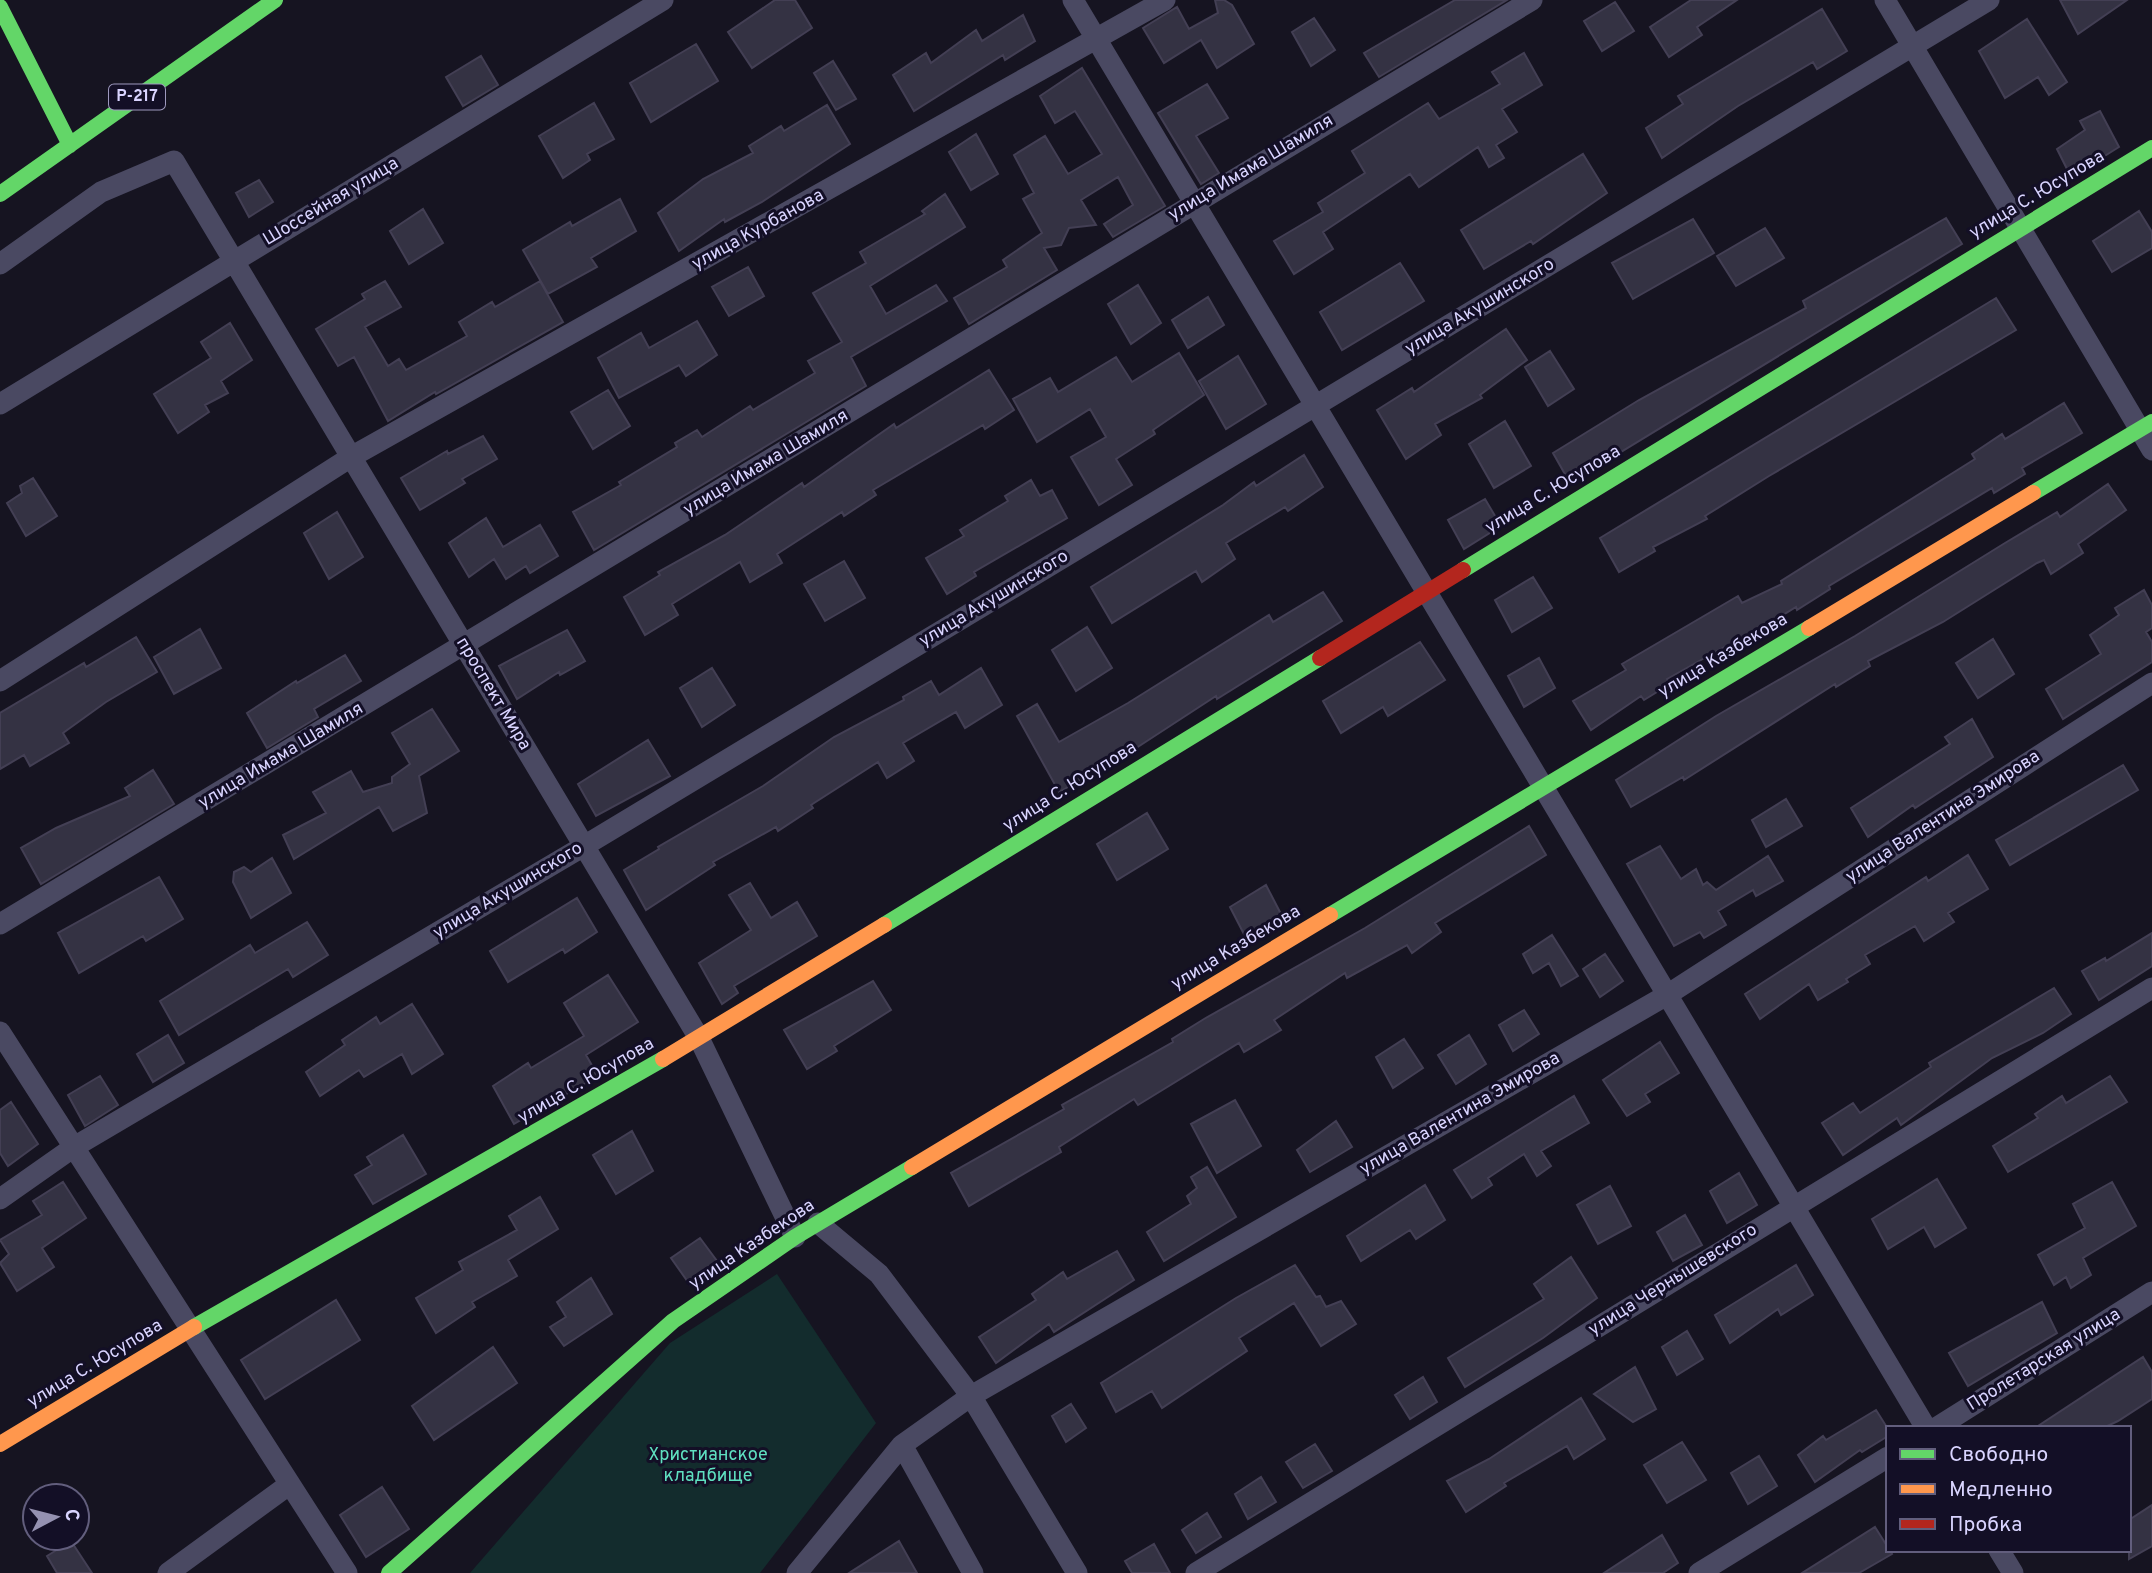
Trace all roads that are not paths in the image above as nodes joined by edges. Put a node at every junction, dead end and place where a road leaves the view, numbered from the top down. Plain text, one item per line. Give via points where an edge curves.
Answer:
1 (275, 0) edge
2 (663, 0) edge
3 (1073, 0) edge
4 (1165, 0) edge
5 (1532, 0) edge
6 (1885, 0) edge
7 (1989, 0) edge
8 (0, 7) edge
9 (1097, 41) junction
10 (1913, 47) junction
11 (70, 145) junction
12 (2152, 148) edge
13 (0, 194) edge
14 (1193, 202) junction
15 (2020, 228) junction
16 (234, 262) junction
17 (0, 264) edge
18 (0, 404) edge
19 (1315, 406) junction
20 (2146, 426) edge
21 (2152, 450) edge
22 (351, 457) junction
23 (1426, 591) junction
24 (465, 647) junction
25 (0, 681) edge
26 (2152, 683) edge
27 (1542, 785) junction
28 (584, 846) junction
29 (0, 924) edge
30 (2152, 988) edge
31 (1667, 995) junction
32 (0, 1032) edge
33 (699, 1038) junction
34 (74, 1147) junction
35 (0, 1199) edge
36 (1793, 1206) junction
37 (818, 1223) junction
38 (795, 1237) junction
39 (2152, 1292) edge
40 (191, 1329) junction
41 (971, 1396) junction
42 (1925, 1426) edge
43 (1939, 1426) edge
44 (0, 1444) edge
45 (902, 1445) junction
46 (1886, 1458) edge
47 (290, 1484) junction
48 (2000, 1552) edge
49 (168, 1573) edge
50 (347, 1573) edge
51 (389, 1573) edge
52 (797, 1573) edge
53 (973, 1573) edge
54 (1077, 1573) edge
55 (1196, 1573) edge
56 (1699, 1573) edge
57 (2013, 1573) edge

1 - 11 main road, Р-217
2 - 16 street, Шоссейная улица
3 - 9 street
4 - 9 street, улица Курбанова
5 - 14 street, улица Имама Шамиля
6 - 10 street
7 - 10 street, улица Акушинского
8 - 11 main road
9 - 14 street
9 - 22 street, улица Курбанова
10 - 15 street
10 - 19 street, улица Акушинского
11 - 13 main road, Р-217
12 - 15 main road, улица С. Юсупова
14 - 19 street
14 - 24 street, улица Имама Шамиля
15 - 20 street
15 - 23 main road, улица С. Юсупова
16 - 17 street, проспект Мира via 174,161 101,192
16 - 18 street, Шоссейная улица
16 - 22 street, проспект Мира
19 - 23 street
19 - 28 street, улица Акушинского
20 - 21 street
20 - 27 main road, улица Казбекова
22 - 24 street, проспект Мира
22 - 25 street, улица Курбанова
23 - 27 street
23 - 33 main road, улица С. Юсупова
24 - 28 street, проспект Мира
24 - 29 street, улица Имама Шамиля
26 - 31 street, улица Валентина Эмирова
27 - 31 street
27 - 37 main road, улица Казбекова
28 - 33 street, проспект Мира
28 - 34 street, улица Акушинского
30 - 36 street, улица Чернышевского
31 - 36 street
31 - 41 street, улица Валентина Эмирова
32 - 34 street
33 - 38 street, проспект Мира
33 - 40 main road, улица С. Юсупова
34 - 35 street, улица Акушинского
34 - 40 street
36 - 42 street
36 - 55 street, улица Чернышевского
37 - 38 main road, улица Казбекова
37 - 41 street via 879,1274
38 - 51 main road, улица Казбекова via 673,1321
39 - 43 street, Пролетарская улица
40 - 44 main road, улица С. Юсупова
40 - 47 street
41 - 45 street, улица Валентина Эмирова
41 - 54 street
45 - 52 street, улица Валентина Эмирова
45 - 53 street
46 - 56 street
47 - 49 street
47 - 50 street
48 - 57 street

